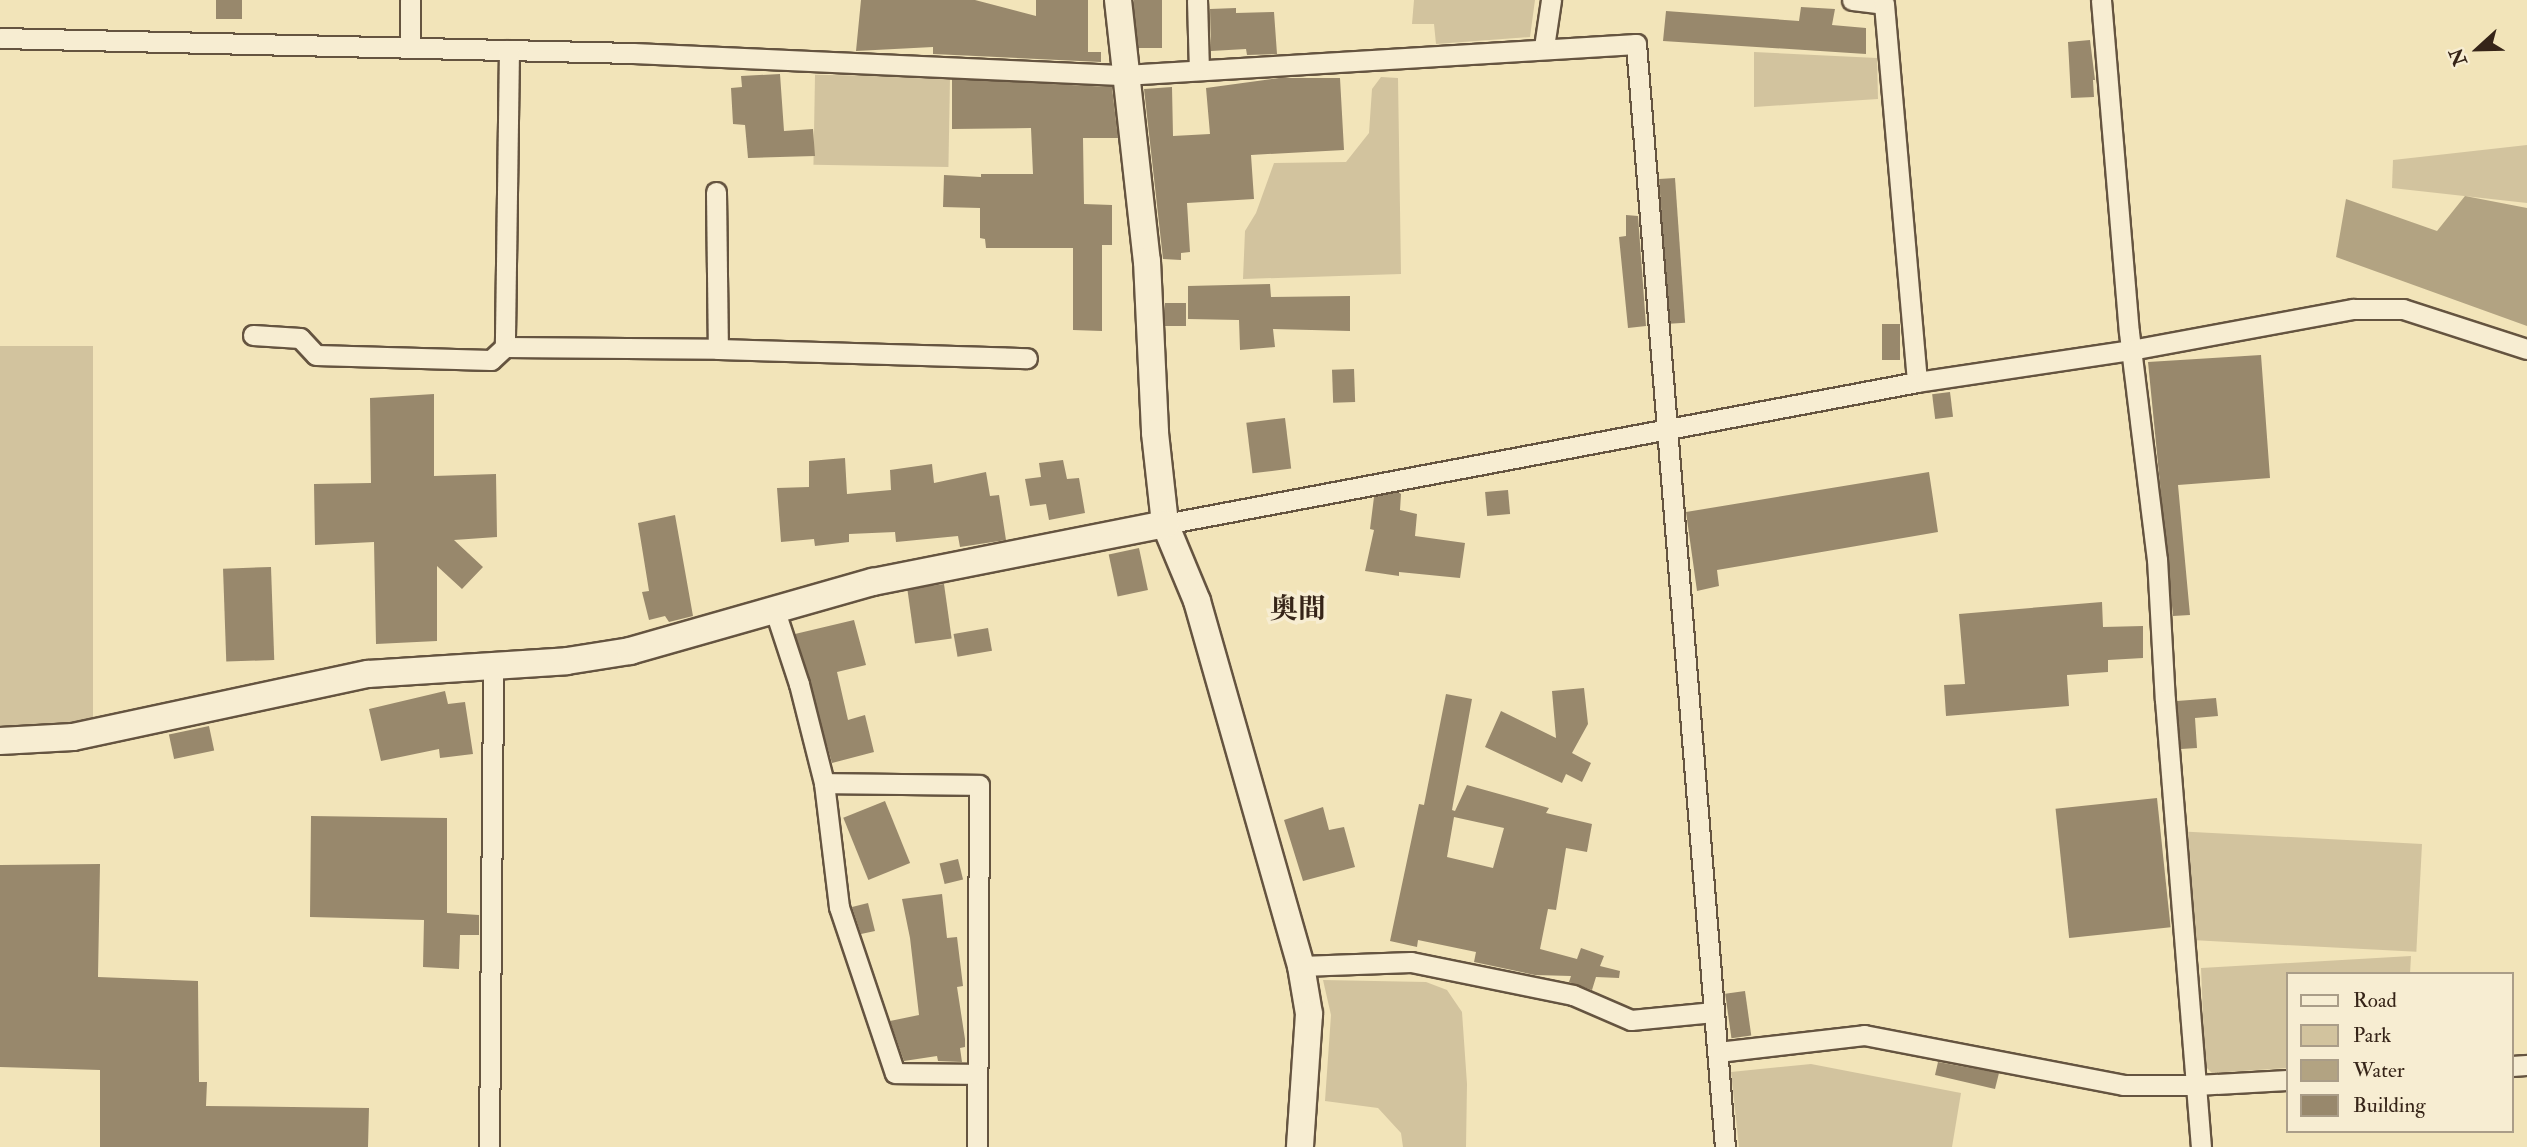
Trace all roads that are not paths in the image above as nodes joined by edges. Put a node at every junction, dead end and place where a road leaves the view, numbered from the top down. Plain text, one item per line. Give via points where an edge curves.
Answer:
1 (410, 0) edge
2 (1118, 0) edge
3 (1197, 0) edge
4 (1551, 0) edge
5 (1852, 0) edge
6 (2101, 0) edge
7 (0, 38) edge
8 (1544, 47) junction
9 (410, 48) junction
10 (509, 50) junction
11 (1199, 70) junction
12 (1126, 75) junction
13 (716, 192) dead end
14 (253, 335) dead end
15 (505, 347) junction
16 (718, 349) junction
17 (2527, 349) edge
18 (2131, 350) junction
19 (1027, 358) dead end
20 (1917, 382) junction
21 (1668, 428) junction
22 (1165, 524) junction
23 (774, 608) junction
24 (493, 666) junction
25 (0, 740) edge
26 (824, 783) junction
27 (1301, 966) junction
28 (1714, 1012) junction
29 (1718, 1052) junction
30 (978, 1074) junction
31 (2286, 1080) edge
32 (2196, 1085) junction
33 (489, 1147) edge
34 (977, 1147) edge
35 (1300, 1147) edge
36 (1725, 1147) edge
37 (2201, 1147) edge

1 - 9 street
2 - 12 street
3 - 11 street
4 - 8 street
5 - 20 street via 1884,4
6 - 18 street
7 - 9 street
8 - 11 street
8 - 21 street via 1636,44
9 - 10 street
10 - 12 street
10 - 15 street
11 - 12 street
12 - 22 street via 1147,261 1155,433
13 - 16 street
14 - 15 street via 300,338 316,355 491,360
15 - 16 street
16 - 19 street
17 - 18 street via 2418,313 2371,307
18 - 20 street
18 - 32 street via 2157,559
20 - 21 street
21 - 22 street
21 - 28 street
22 - 23 street via 873,582
22 - 27 street via 1197,601
23 - 24 street via 630,651
23 - 26 street
24 - 25 street via 368,674 73,737
24 - 33 street
26 - 30 street via 839,907 895,1073
26 - 30 street via 979,785
27 - 28 street via 1411,962 1573,995 1631,1020
27 - 35 street via 1309,1014
28 - 29 street
29 - 32 street via 1864,1035 2123,1085
29 - 36 street
30 - 34 street
31 - 32 street
32 - 37 street

